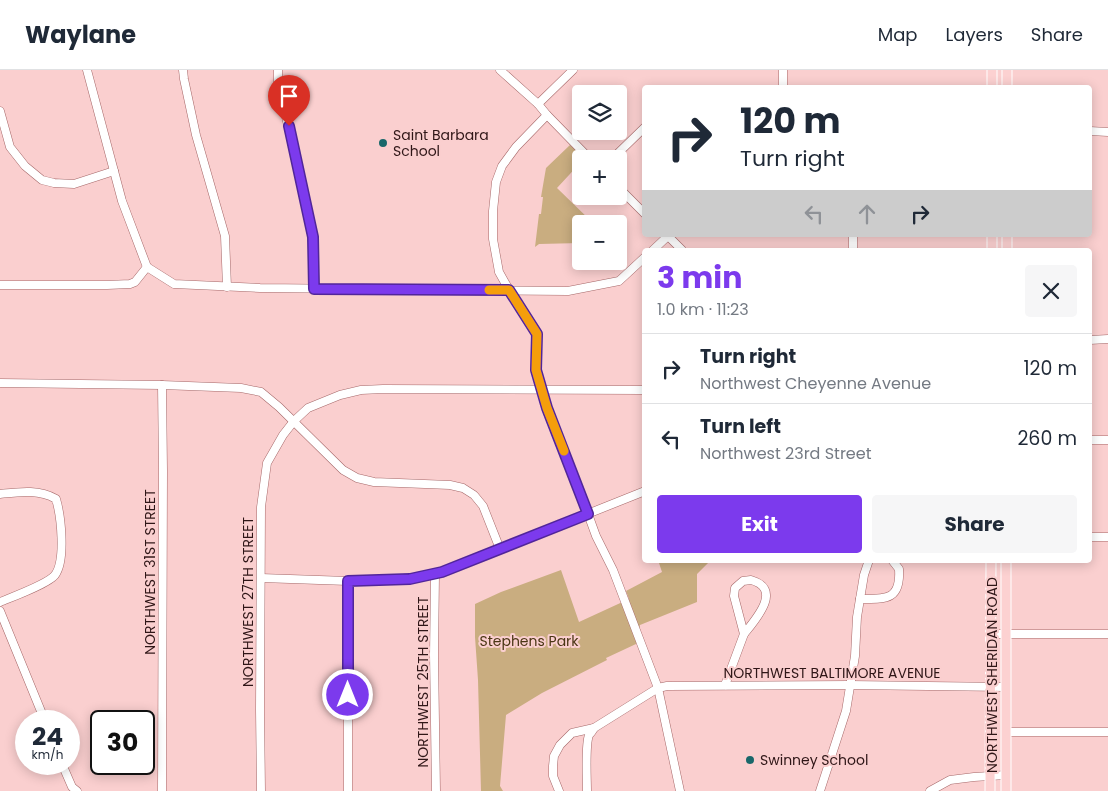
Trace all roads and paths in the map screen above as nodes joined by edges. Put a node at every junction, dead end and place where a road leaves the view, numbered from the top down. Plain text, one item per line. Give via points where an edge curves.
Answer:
1 (87, 70) edge
2 (183, 70) edge
3 (278, 70) edge
4 (500, 70) edge
5 (573, 70) edge
6 (783, 70) edge
7 (992, 70) edge
8 (1007, 70) edge
9 (782, 85) edge
10 (992, 85) edge
11 (1007, 85) edge
12 (538, 104) junction
13 (0, 111) edge
14 (547, 115) junction
15 (642, 130) edge
16 (1092, 131) edge
17 (1108, 132) edge
18 (581, 150) edge
19 (621, 150) edge
20 (114, 171) junction
21 (627, 196) edge
22 (642, 211) edge
23 (666, 237) edge
24 (670, 237) edge
25 (655, 248) edge
26 (680, 248) edge
27 (642, 260) edge
28 (147, 267) junction
29 (0, 285) edge
30 (227, 287) junction
31 (314, 289) junction
32 (509, 290) junction
33 (1108, 339) edge
34 (1092, 340) edge
35 (0, 383) edge
36 (162, 385) junction
37 (542, 389) junction
38 (642, 390) edge
39 (294, 422) junction
40 (1092, 440) edge
41 (1108, 440) edge
42 (642, 492) edge
43 (0, 494) edge
44 (588, 514) junction
45 (1092, 536) edge
46 (1108, 536) edge
47 (500, 549) junction
48 (868, 563) edge
49 (894, 563) edge
50 (991, 563) edge
51 (1006, 563) edge
52 (435, 574) junction
53 (261, 578) junction
54 (348, 581) junction
55 (860, 599) junction
56 (0, 602) edge
57 (0, 611) edge
58 (744, 634) junction
59 (990, 634) junction
60 (1006, 634) junction
61 (1108, 634) edge
62 (725, 685) junction
63 (850, 685) junction
64 (990, 687) junction
65 (1006, 687) junction
66 (658, 688) junction
67 (40, 710) edge
68 (594, 728) junction
69 (1006, 732) junction
70 (1108, 732) edge
71 (67, 775) edge
72 (1006, 775) junction
73 (990, 776) junction
74 (77, 791) edge
75 (162, 791) edge
76 (261, 791) edge
77 (348, 791) edge
78 (436, 791) edge
79 (559, 791) edge
80 (587, 791) edge
81 (680, 791) edge
82 (820, 791) edge
83 (930, 791) edge
84 (990, 791) edge
85 (1006, 791) edge

1 - 20 street
2 - 30 street via 196,135 225,236
3 - 31 street via 313,237
4 - 12 street
5 - 12 street
6 - 9 street
7 - 10 main road
8 - 11 main road
12 - 14 street
13 - 20 street via 10,146 24,166 42,180 74,184
14 - 18 street
14 - 32 street via 516,146 502,166 496,182 493,239 499,272
15 - 19 street
16 - 17 street
20 - 28 street
21 - 22 street
23 - 25 street
24 - 26 street
27 - 32 street via 619,281 568,291
28 - 29 street via 130,284
28 - 30 street via 174,284
30 - 31 street
31 - 32 street
32 - 37 street via 537,334 536,370
33 - 34 street
35 - 36 street
36 - 39 street via 241,388 261,392
36 - 75 street, NORTHWEST 31ST STREET
37 - 38 street, NORTHWEST 27TH STREET
37 - 39 street, NORTHWEST 27TH STREET via 361,390 308,408
37 - 44 street
39 - 47 street via 343,470 357,478 463,488 483,506
39 - 53 street, NORTHWEST 27TH STREET via 267,463 261,507
40 - 41 street
42 - 44 street
43 - 56 street via 26,491 56,499 62,541 59,566 48,581
44 - 47 street
44 - 66 street
45 - 46 street
47 - 52 street
48 - 55 street
49 - 55 street via 899,569 895,592 882,599
50 - 59 main road, NORTHWEST SHERIDAN ROAD
51 - 60 main road, NORTHWEST SHERIDAN ROAD
52 - 54 street via 410,579
52 - 78 street, NORTHWEST 25TH STREET
53 - 54 street
53 - 76 street, NORTHWEST 27TH STREET
54 - 77 street
55 - 63 street
57 - 67 street
58 - 58 street via 766,601 767,594 759,582 751,580 742,581 735,588 734,596
58 - 62 street
59 - 60 street
59 - 64 main road, NORTHWEST SHERIDAN ROAD
60 - 61 street
60 - 65 main road, NORTHWEST SHERIDAN ROAD
62 - 63 street, NORTHWEST BALTIMORE AVENUE
62 - 66 street, NORTHWEST BALTIMORE AVENUE
63 - 64 street, NORTHWEST BALTIMORE AVENUE
63 - 82 street via 846,711
64 - 65 street, NORTHWEST BALTIMORE AVENUE
64 - 73 main road, NORTHWEST SHERIDAN ROAD
65 - 69 main road, NORTHWEST SHERIDAN ROAD
66 - 68 street
66 - 81 street
68 - 79 street via 572,733 560,745 553,766
68 - 80 street via 588,746
69 - 70 street
69 - 72 main road, NORTHWEST SHERIDAN ROAD
71 - 74 street via 72,788
72 - 73 street
72 - 85 main road, NORTHWEST SHERIDAN ROAD
73 - 83 street via 950,780
73 - 84 main road, NORTHWEST SHERIDAN ROAD

